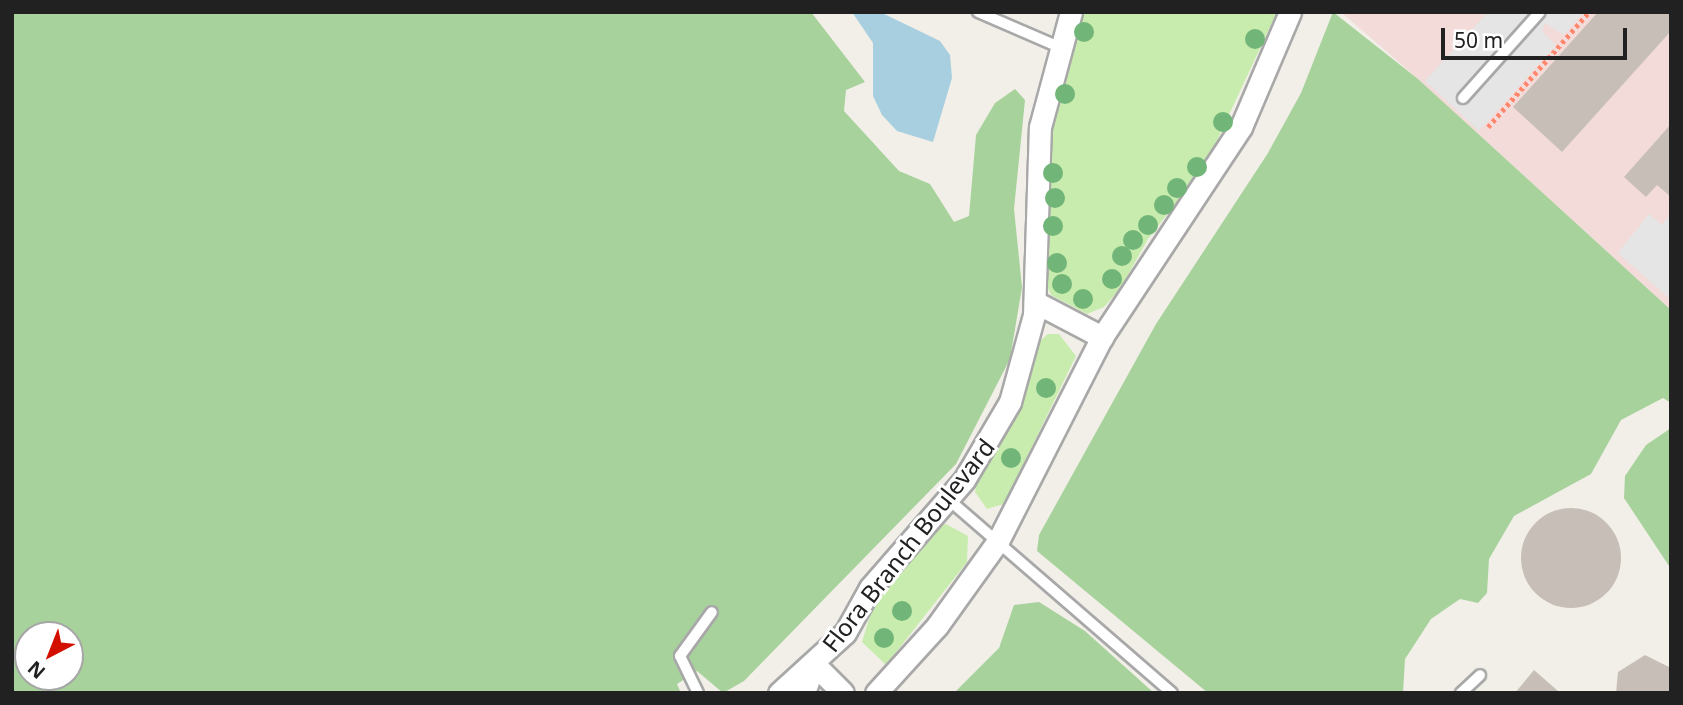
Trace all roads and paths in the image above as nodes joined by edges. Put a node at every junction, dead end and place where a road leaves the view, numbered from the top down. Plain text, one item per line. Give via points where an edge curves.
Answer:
1 (978, 12) edge
2 (1071, 12) edge
3 (1290, 12) edge
4 (1540, 12) edge
5 (1589, 12) edge
6 (1059, 47) junction
7 (1463, 98) dead end
8 (1488, 127) dead end
9 (1035, 302) junction
10 (1102, 337) junction
11 (948, 499) junction
12 (998, 541) junction
13 (712, 612) dead end
14 (814, 664) junction
15 (1480, 675) dead end
16 (698, 693) edge
17 (779, 693) edge
18 (804, 693) edge
19 (843, 693) edge
20 (876, 693) edge
21 (1172, 693) edge
22 (1461, 693) edge

1 - 6 lane
2 - 6 street, Flora Branch Boulevard
3 - 10 street via 1241,127
4 - 7 lane
5 - 8 path
6 - 9 street, Flora Branch Boulevard via 1040,127
9 - 10 street
9 - 11 street, Flora Branch Boulevard via 1010,402
10 - 12 street
11 - 12 lane
11 - 14 street, Flora Branch Boulevard
12 - 20 street via 937,626
12 - 21 lane
13 - 16 lane via 680,656
14 - 17 street, Flora Branch Boulevard
14 - 18 street
14 - 19 street
15 - 22 lane

